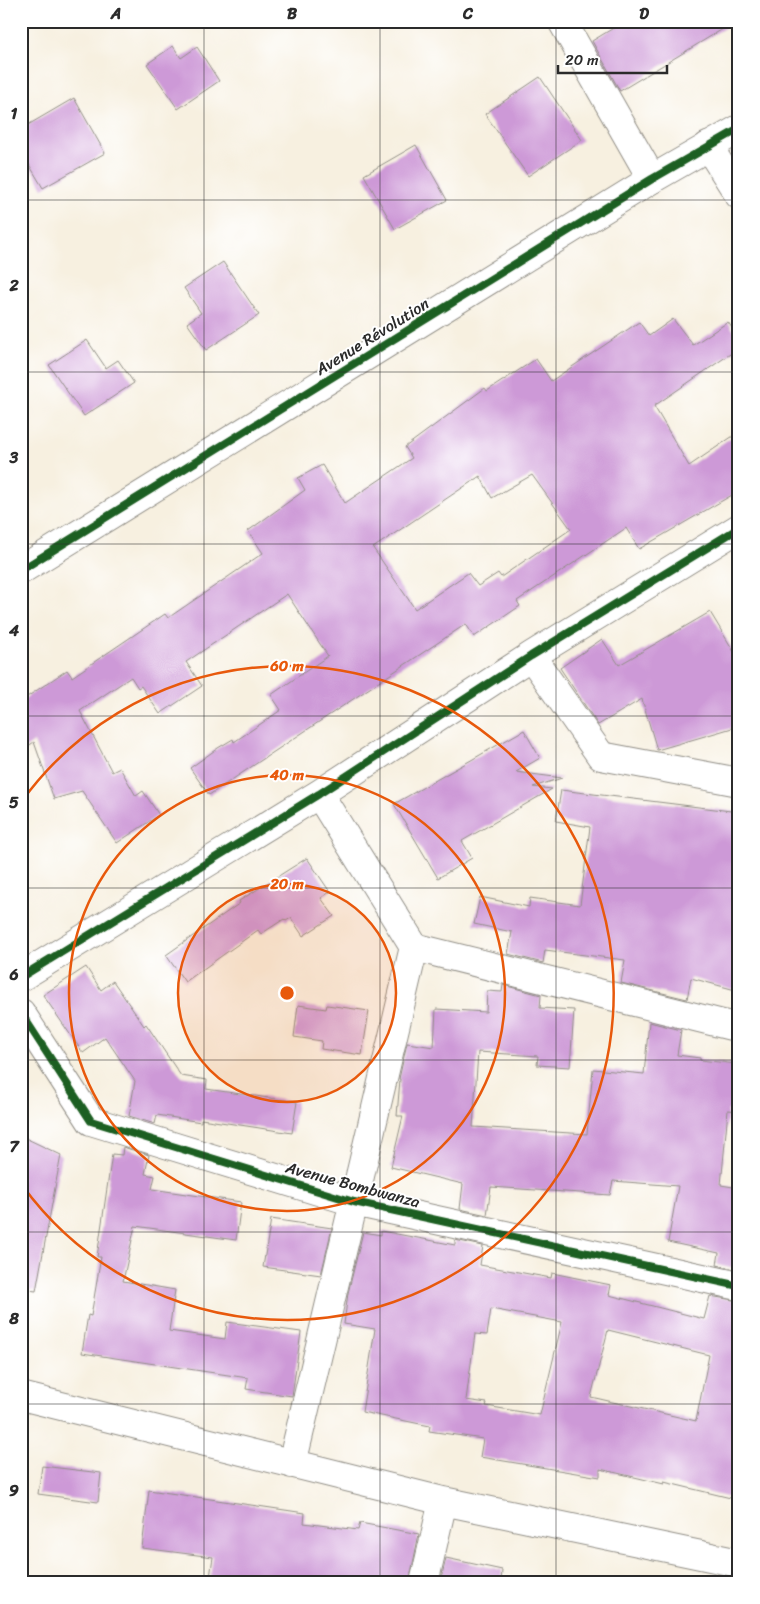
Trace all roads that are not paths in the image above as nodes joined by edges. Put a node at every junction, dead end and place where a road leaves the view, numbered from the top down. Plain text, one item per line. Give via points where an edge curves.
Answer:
1 (562, 21) edge
2 (739, 129) edge
3 (708, 146) junction
4 (652, 179) junction
5 (739, 195) edge
6 (739, 528) edge
7 (21, 570) edge
8 (531, 656) junction
9 (739, 782) edge
10 (319, 794) junction
11 (414, 947) junction
12 (21, 977) edge
13 (21, 1013) edge
14 (739, 1028) edge
15 (354, 1202) junction
16 (739, 1286) edge
17 (21, 1396) edge
18 (292, 1464) junction
19 (443, 1501) junction
20 (739, 1563) edge
21 (424, 1583) edge

1 - 4 street
2 - 3 street, Avenue Révolution
3 - 4 street, Avenue Révolution
3 - 5 street
4 - 7 street, Avenue Révolution
6 - 8 street
8 - 9 street via 601,756
8 - 10 street
10 - 11 street
10 - 12 street
11 - 14 street
11 - 15 street
13 - 15 street, Avenue Bombwanza via 91,1121
15 - 16 street, Avenue Bombwanza
15 - 18 street
17 - 18 street
18 - 19 street
19 - 20 street
19 - 21 street

